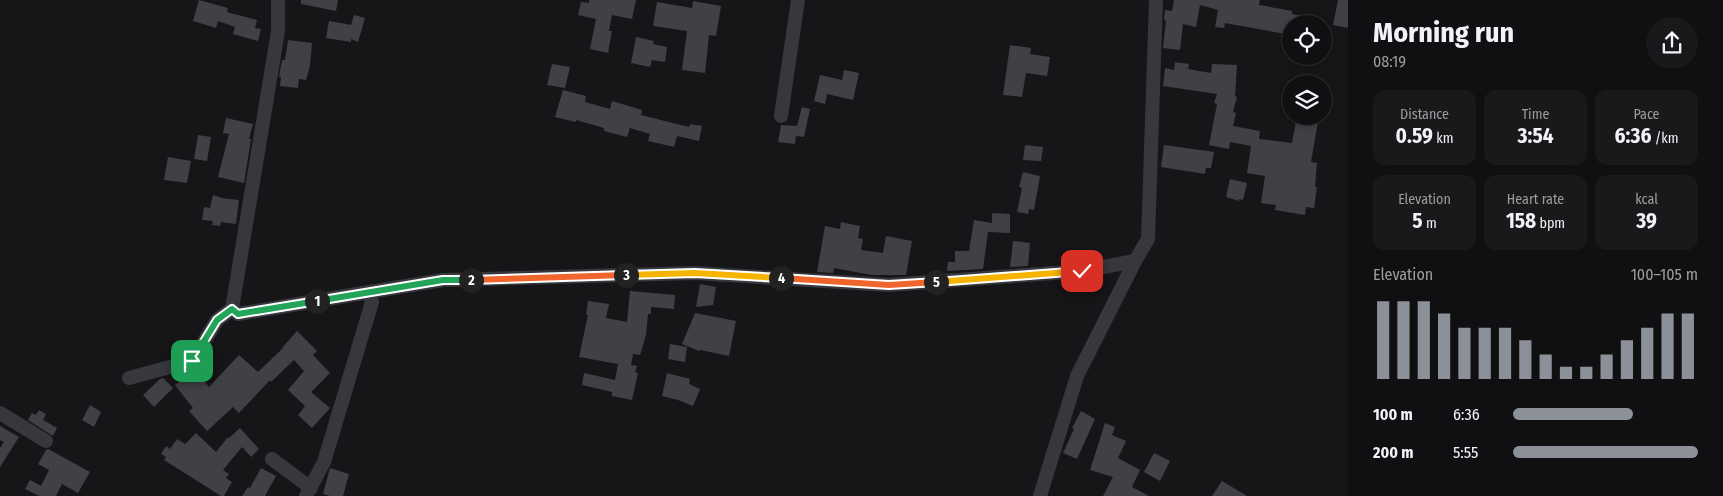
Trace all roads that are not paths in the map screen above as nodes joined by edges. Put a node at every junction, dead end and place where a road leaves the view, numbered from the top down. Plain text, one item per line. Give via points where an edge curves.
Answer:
1 (278, 0) edge
2 (798, 0) edge
3 (1156, 0) edge
4 (781, 116) dead end
5 (1136, 261) junction
6 (370, 292) junction
7 (232, 309) junction
8 (130, 378) dead end
9 (0, 412) edge
10 (46, 441) dead end
11 (272, 459) dead end
12 (309, 492) edge
13 (1040, 496) edge

1 - 7 street via 278,32
2 - 4 street
3 - 5 street via 1148,239
5 - 6 street via 1082,271 889,285 695,273 443,280
5 - 13 street via 1077,376
6 - 7 street via 238,314
6 - 12 street via 372,302 324,462
7 - 8 street via 217,320 192,361
9 - 10 street
11 - 12 street

